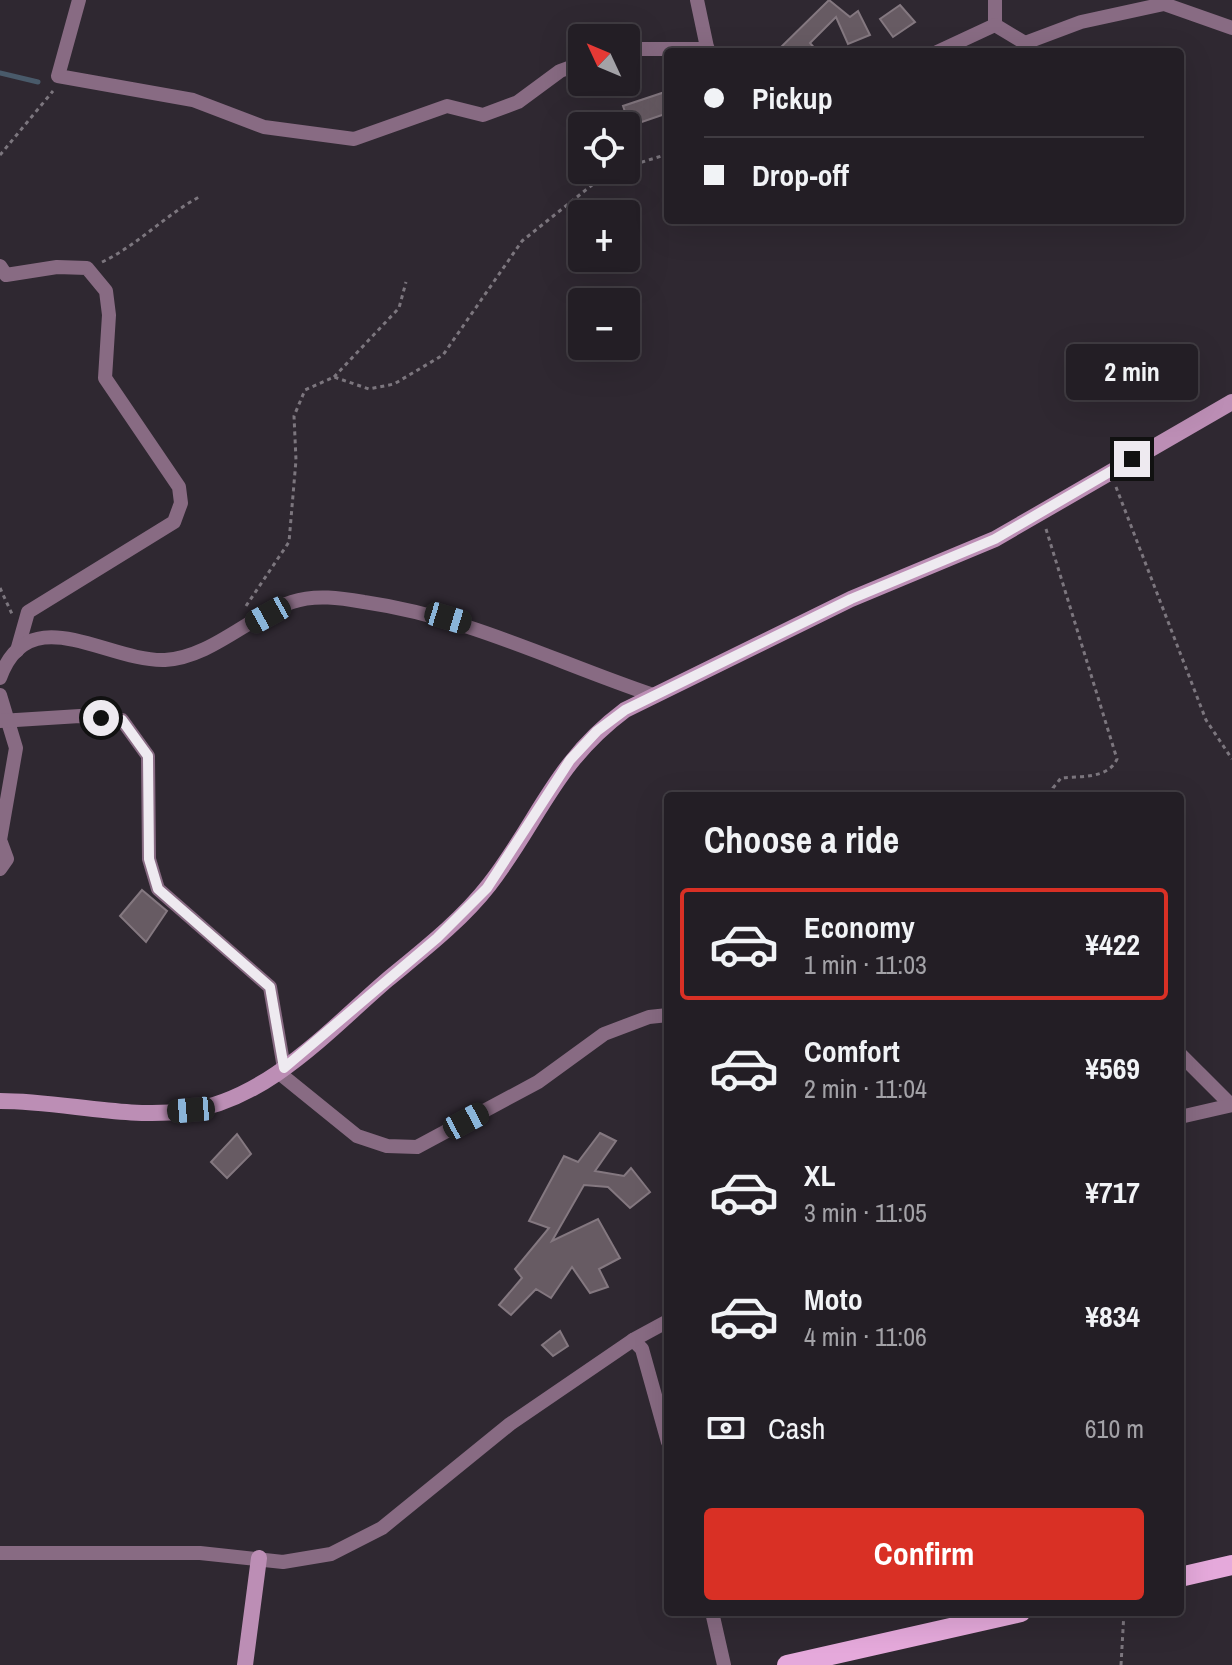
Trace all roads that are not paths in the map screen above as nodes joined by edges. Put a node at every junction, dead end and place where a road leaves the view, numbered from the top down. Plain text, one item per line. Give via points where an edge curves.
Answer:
1 (79, 0) edge
2 (697, 0) edge
3 (995, 0) edge
4 (995, 25) junction
5 (1232, 28) edge
6 (708, 48) edge
7 (946, 48) edge
8 (640, 49) edge
9 (664, 49) edge
10 (568, 68) edge
11 (0, 266) edge
12 (1232, 402) edge
13 (17, 651) junction
14 (0, 678) edge
15 (0, 695) edge
16 (653, 695) junction
17 (5, 721) edge
18 (0, 869) edge
19 (664, 1015) edge
20 (1184, 1058) edge
21 (281, 1070) junction
22 (0, 1101) edge
23 (1231, 1105) edge
24 (1184, 1116) edge
25 (664, 1323) edge
26 (633, 1340) junction
27 (664, 1428) edge
28 (0, 1553) edge
29 (259, 1558) junction
30 (1232, 1565) edge
31 (1184, 1576) edge
32 (713, 1616) edge
33 (1003, 1616) edge
34 (245, 1665) edge
35 (724, 1665) edge
36 (787, 1665) edge

1 - 10 street via 58,76 193,100 264,127 354,139 447,106 483,115 518,102
2 - 6 street
3 - 4 street
4 - 5 street via 1025,43 1081,22 1164,4
4 - 7 street
8 - 9 street
11 - 13 street via 6,275 87,268 106,291 105,378 179,487 181,503 174,522 28,612
12 - 16 street via 995,539 851,599
13 - 14 street
13 - 16 street via 33,638 54,635 133,658 168,660 220,641 292,602 331,597 464,623
15 - 17 street
16 - 21 street via 597,731 570,760 487,888 437,938
17 - 18 street via 16,748 2,813 0,840 7,859
17 - 21 street via 80,716 122,720 148,756 149,859 158,889 270,987
19 - 21 street via 604,1034 538,1082 417,1147 387,1146 357,1136
20 - 23 street
21 - 22 street via 228,1098 191,1110 127,1115
23 - 24 street
25 - 26 street
26 - 27 street via 642,1349
26 - 29 street via 510,1424 382,1528 352,1546 283,1562
28 - 29 street
29 - 34 street
30 - 31 main road
32 - 35 street
33 - 36 main road

